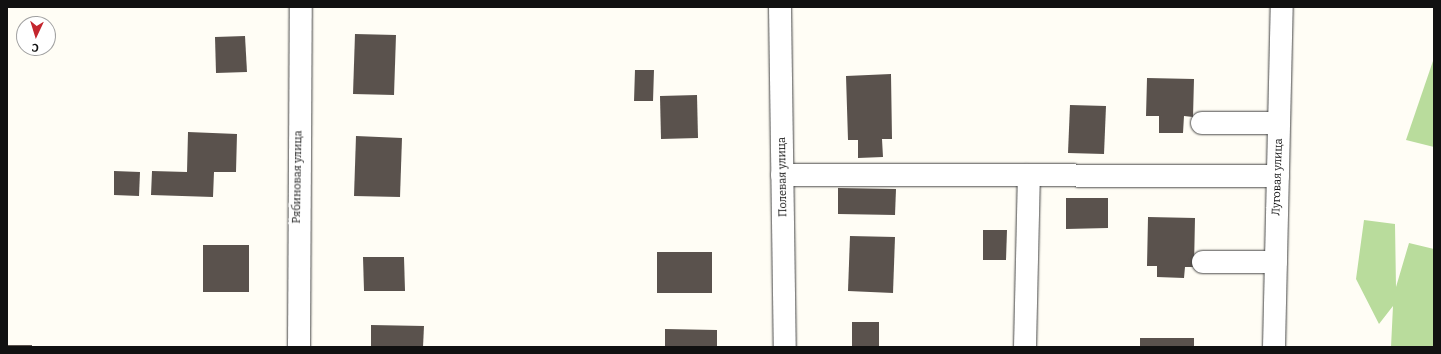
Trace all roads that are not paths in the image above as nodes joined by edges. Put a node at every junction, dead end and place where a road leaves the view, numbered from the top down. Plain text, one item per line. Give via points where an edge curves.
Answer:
1 (301, 7) edge
2 (780, 7) edge
3 (1282, 7) edge
4 (1202, 123) dead end
5 (1280, 123) junction
6 (782, 175) junction
7 (1029, 175) junction
8 (1278, 176) junction
9 (1203, 262) dead end
10 (1276, 262) junction
11 (299, 347) edge
12 (785, 347) edge
13 (1025, 347) edge
14 (1274, 347) edge

1 - 11 street, Рябиновая улица
2 - 6 street, Полевая улица
3 - 5 street, Луговая улица
4 - 5 street
5 - 8 street, Луговая улица
6 - 7 street
6 - 12 street, Полевая улица
7 - 8 street
7 - 13 street
8 - 10 street, Луговая улица
9 - 10 street
10 - 14 street, Луговая улица

